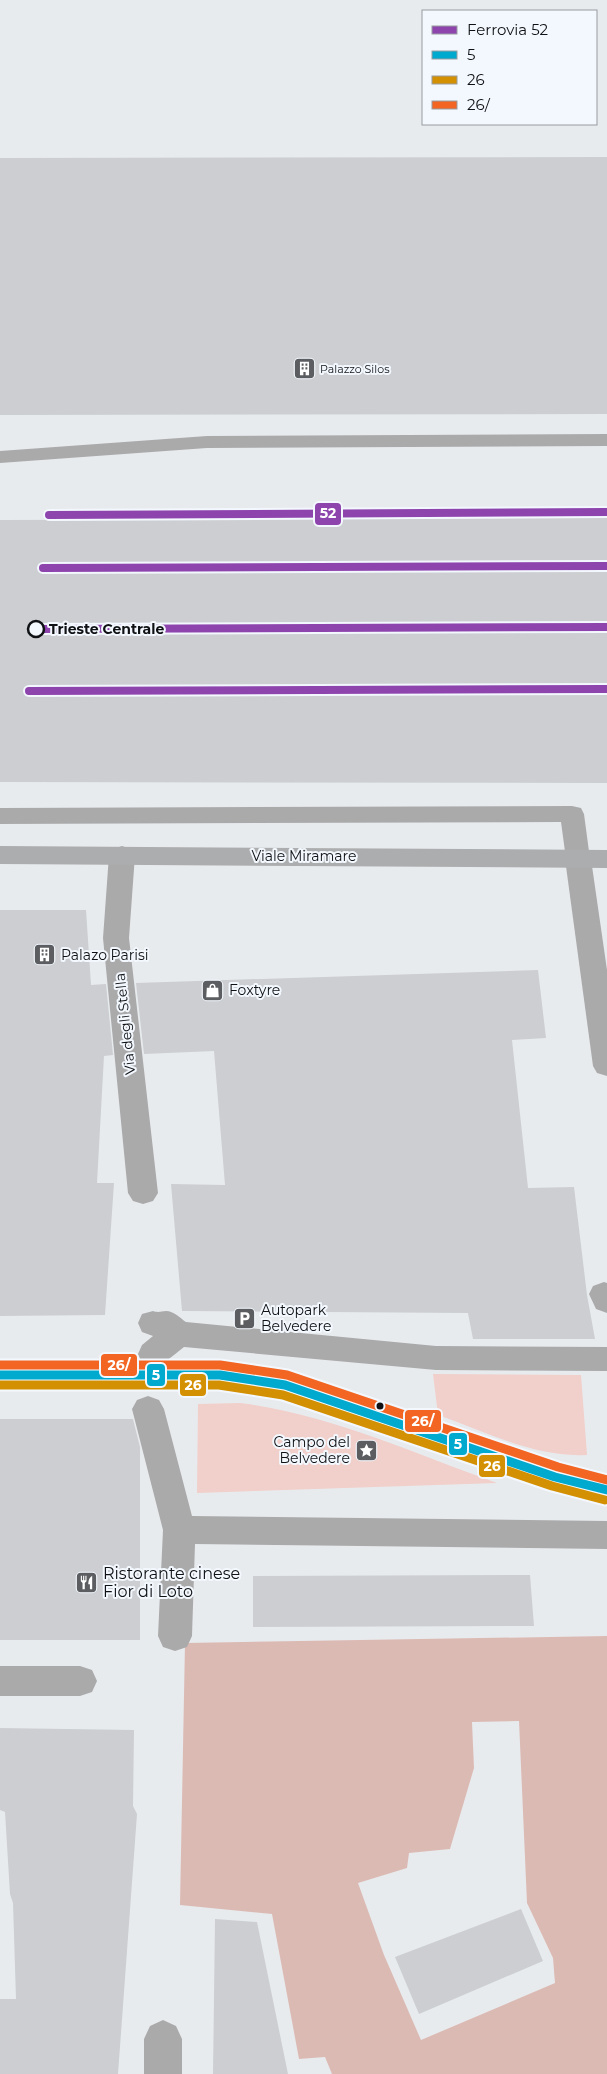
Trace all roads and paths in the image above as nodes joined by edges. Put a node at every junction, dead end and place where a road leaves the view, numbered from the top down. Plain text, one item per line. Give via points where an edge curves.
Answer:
1 (607, 440) edge
2 (0, 457) edge
3 (0, 816) edge
4 (0, 855) edge
5 (122, 855) junction
6 (607, 858) edge
7 (578, 859) junction
8 (607, 1066) edge
9 (143, 1193) dead end
10 (153, 1354) dead end
11 (607, 1359) edge
12 (0, 1375) edge
13 (148, 1409) dead end
14 (607, 1490) edge
15 (179, 1530) junction
16 (607, 1535) edge
17 (175, 1636) dead end
18 (0, 1681) edge
19 (80, 1681) dead end

1 - 2 lane via 207,442
3 - 7 lane via 572,814
4 - 5 main road, Viale Miramare
5 - 7 main road, Viale Miramare
5 - 9 street, Via degli Stella via 116,938
6 - 7 main road, Viale Miramare
7 - 8 street
10 - 11 street via 161,1323 436,1358
12 - 14 main road via 220,1375 285,1386 556,1477
13 - 15 street
15 - 16 street
15 - 17 street
18 - 19 street

